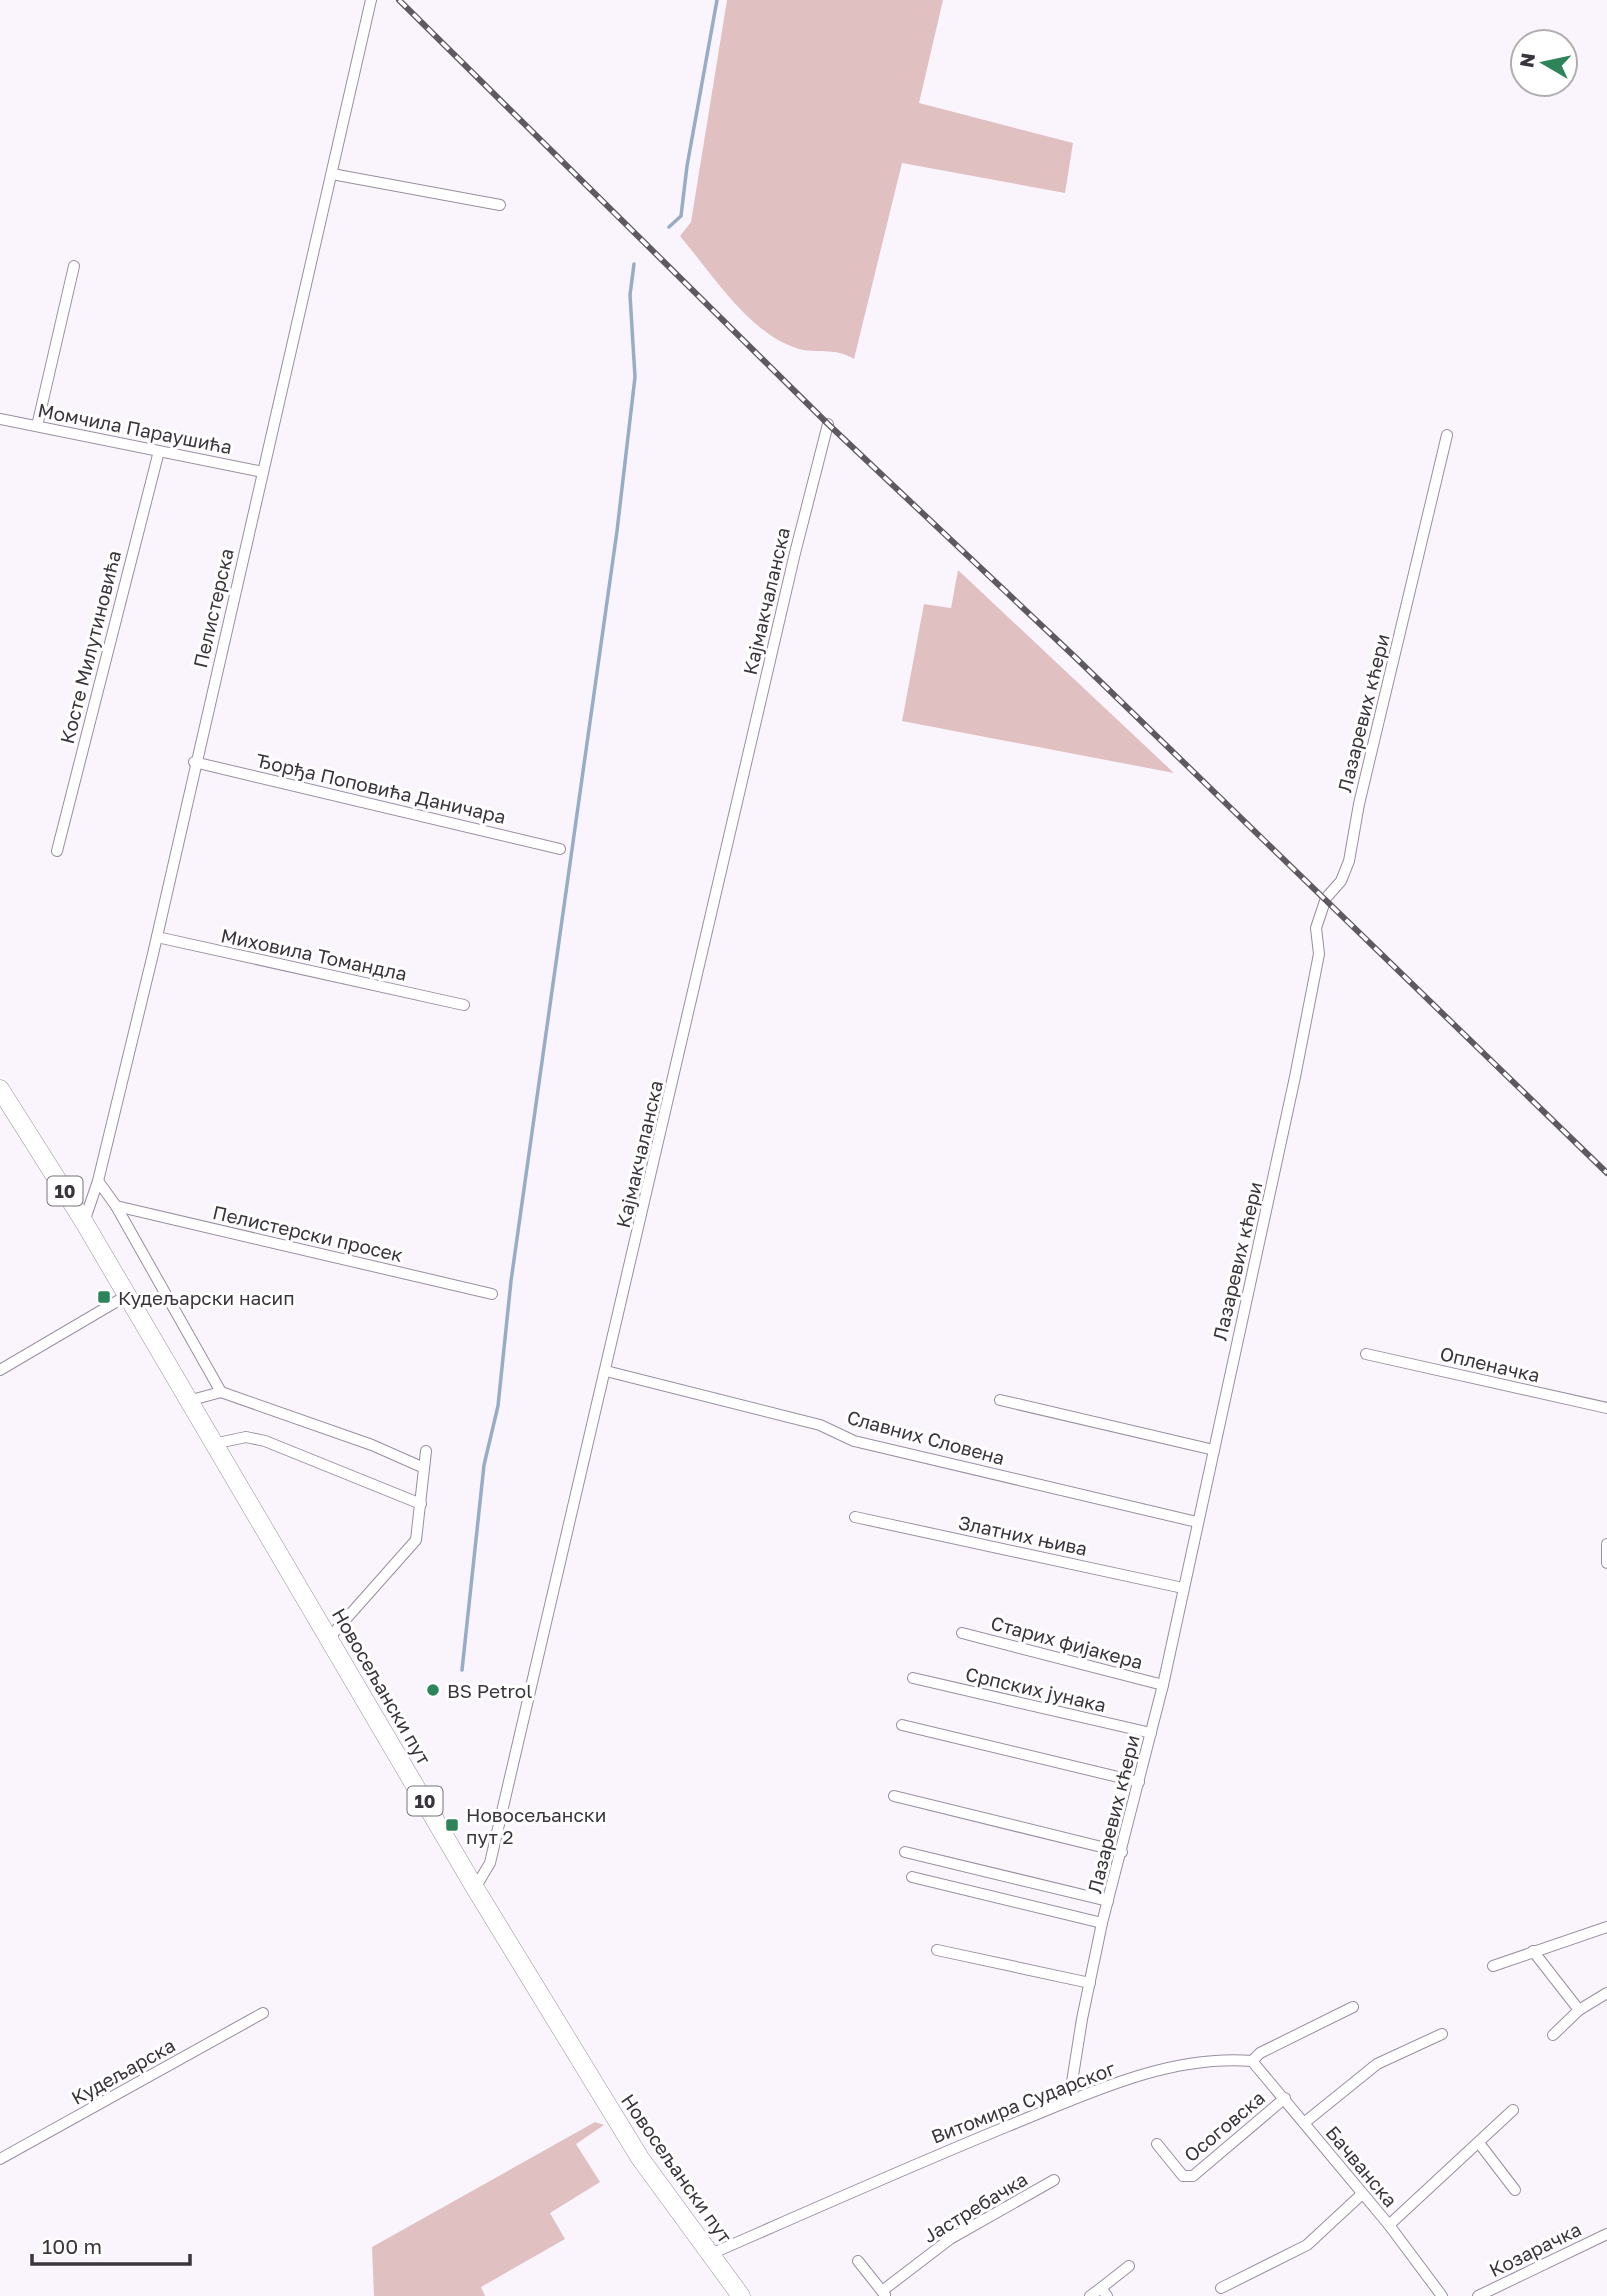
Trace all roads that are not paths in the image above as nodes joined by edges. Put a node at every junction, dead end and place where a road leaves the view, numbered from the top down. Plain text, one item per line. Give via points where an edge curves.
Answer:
1 (371, 0) edge
2 (332, 174) junction
3 (500, 205) dead end
4 (74, 266) dead end
5 (0, 419) edge
6 (828, 424) dead end
7 (37, 426) junction
8 (1447, 435) dead end
9 (159, 451) junction
10 (263, 472) junction
11 (194, 762) junction
12 (560, 849) dead end
13 (57, 851) dead end
14 (157, 937) junction
15 (464, 1005) dead end
16 (0, 1089) edge
17 (98, 1181) junction
18 (116, 1206) junction
19 (84, 1222) junction
20 (492, 1294) dead end
21 (126, 1296) junction
22 (1366, 1354) dead end
23 (0, 1370) edge
24 (606, 1371) junction
25 (221, 1392) junction
26 (1000, 1400) dead end
27 (187, 1401) junction
28 (1607, 1408) edge
29 (214, 1444) junction
30 (1214, 1450) junction
31 (426, 1451) dead end
32 (424, 1468) junction
33 (421, 1504) junction
34 (855, 1517) dead end
35 (1197, 1522) junction
36 (1607, 1544) edge
37 (1607, 1563) edge
38 (1184, 1588) junction
39 (962, 1633) dead end
40 (330, 1637) junction
41 (914, 1678) dead end
42 (1163, 1685) junction
43 (902, 1725) dead end
44 (1151, 1733) junction
45 (1139, 1782) junction
46 (894, 1796) dead end
47 (905, 1852) dead end
48 (1122, 1852) junction
49 (912, 1877) dead end
50 (475, 1888) junction
51 (1108, 1901) junction
52 (1102, 1923) junction
53 (1607, 1927) edge
54 (937, 1950) dead end
55 (1533, 1951) junction
56 (1493, 1966) dead end
57 (1090, 1983) junction
58 (1607, 1993) edge
59 (1353, 2007) dead end
60 (1579, 2010) junction
61 (263, 2013) dead end
62 (1442, 2034) dead end
63 (1553, 2035) dead end
64 (1252, 2061) junction
65 (1285, 2098) junction
66 (1069, 2101) junction
67 (1513, 2110) dead end
68 (1304, 2123) junction
69 (1479, 2143) junction
70 (1157, 2144) dead end
71 (0, 2159) edge
72 (1054, 2180) dead end
73 (1515, 2190) dead end
74 (1362, 2194) junction
75 (1389, 2225) junction
76 (1607, 2234) edge
77 (711, 2254) junction
78 (859, 2261) dead end
79 (1129, 2266) dead end
80 (1221, 2288) dead end
81 (1104, 2292) edge
82 (884, 2293) edge
83 (741, 2296) edge
84 (1090, 2296) edge
85 (1442, 2296) edge
86 (1478, 2296) edge

1 - 2 street, Пелистерска
2 - 3 street
2 - 10 street, Пелистерска
4 - 7 street
5 - 7 street, Момчила Параушића
6 - 24 street, Кајмакчаланска
7 - 9 street, Момчила Параушића
8 - 30 street, Лазаревих кћери via 1349,860 1319,914 1319,954 1310,1000
9 - 10 street, Момчила Параушића
9 - 13 street, Косте Милутиновића
10 - 11 street, Пелистерска
11 - 12 street, Ђорђа Поповића Даничара
11 - 14 street, Пелистерска
14 - 15 street, Миховила Томандла
14 - 17 street, Пелистерска
16 - 19 main road, Новосељански пут / 10
17 - 18 street
17 - 19 street, Пелистерска
18 - 20 street, Пелистерски просек
18 - 25 street
19 - 21 main road, Новосељански пут / 10
21 - 23 street
21 - 27 main road, Новосељански пут / 10
22 - 28 street, Опленачка
24 - 35 street, Славних Словена via 820,1425 854,1441
24 - 50 street, Кајмакчаланска via 490,1863
25 - 27 street
25 - 32 street
26 - 30 street
27 - 29 main road, Новосељански пут / 10
29 - 33 street via 246,1437 265,1441
29 - 40 main road, Новосељански пут / 10
30 - 35 street, Лазаревих кћери
31 - 32 street
32 - 33 street
33 - 40 street via 414,1544
34 - 38 street, Златних њива
35 - 38 street, Лазаревих кћери
36 - 37 street
38 - 42 street, Лазаревих кћери
39 - 42 street, Старих фијакера
40 - 50 main road, Новосељански пут / 10
41 - 44 street, Српских јунака
42 - 44 street, Лазаревих кћери
43 - 45 street
44 - 45 street, Лазаревих кћери
45 - 48 street, Лазаревих кћери
46 - 48 street
47 - 51 street
48 - 51 street, Лазаревих кћери
49 - 52 street
50 - 77 main road, Новосељански пут / 10 via 640,2158
51 - 52 street, Лазаревих кћери
52 - 57 street, Лазаревих кћери
53 - 55 street
54 - 57 street
55 - 56 street
55 - 60 street
57 - 66 street, Лазаревих кћери
58 - 60 street
59 - 64 street
60 - 63 street
61 - 71 street, Кудељарска
62 - 68 street via 1377,2064
64 - 65 street, Бачванска
64 - 66 street, Витомира Сударског via 1219,2058 1176,2067
65 - 68 street, Бачванска
65 - 70 street, Осоговска via 1193,2176 1183,2176
66 - 77 street, Витомира Сударског
67 - 69 street
68 - 74 street, Бачванска
69 - 73 street
69 - 75 street
72 - 82 street, Јастребачка via 950,2239
74 - 75 street, Бачванска
74 - 80 street via 1307,2245
75 - 85 street, Бачванска
76 - 86 street, Козарачка
77 - 83 main road, Новосељански пут / 10
78 - 82 street
79 - 81 street
81 - 84 street

